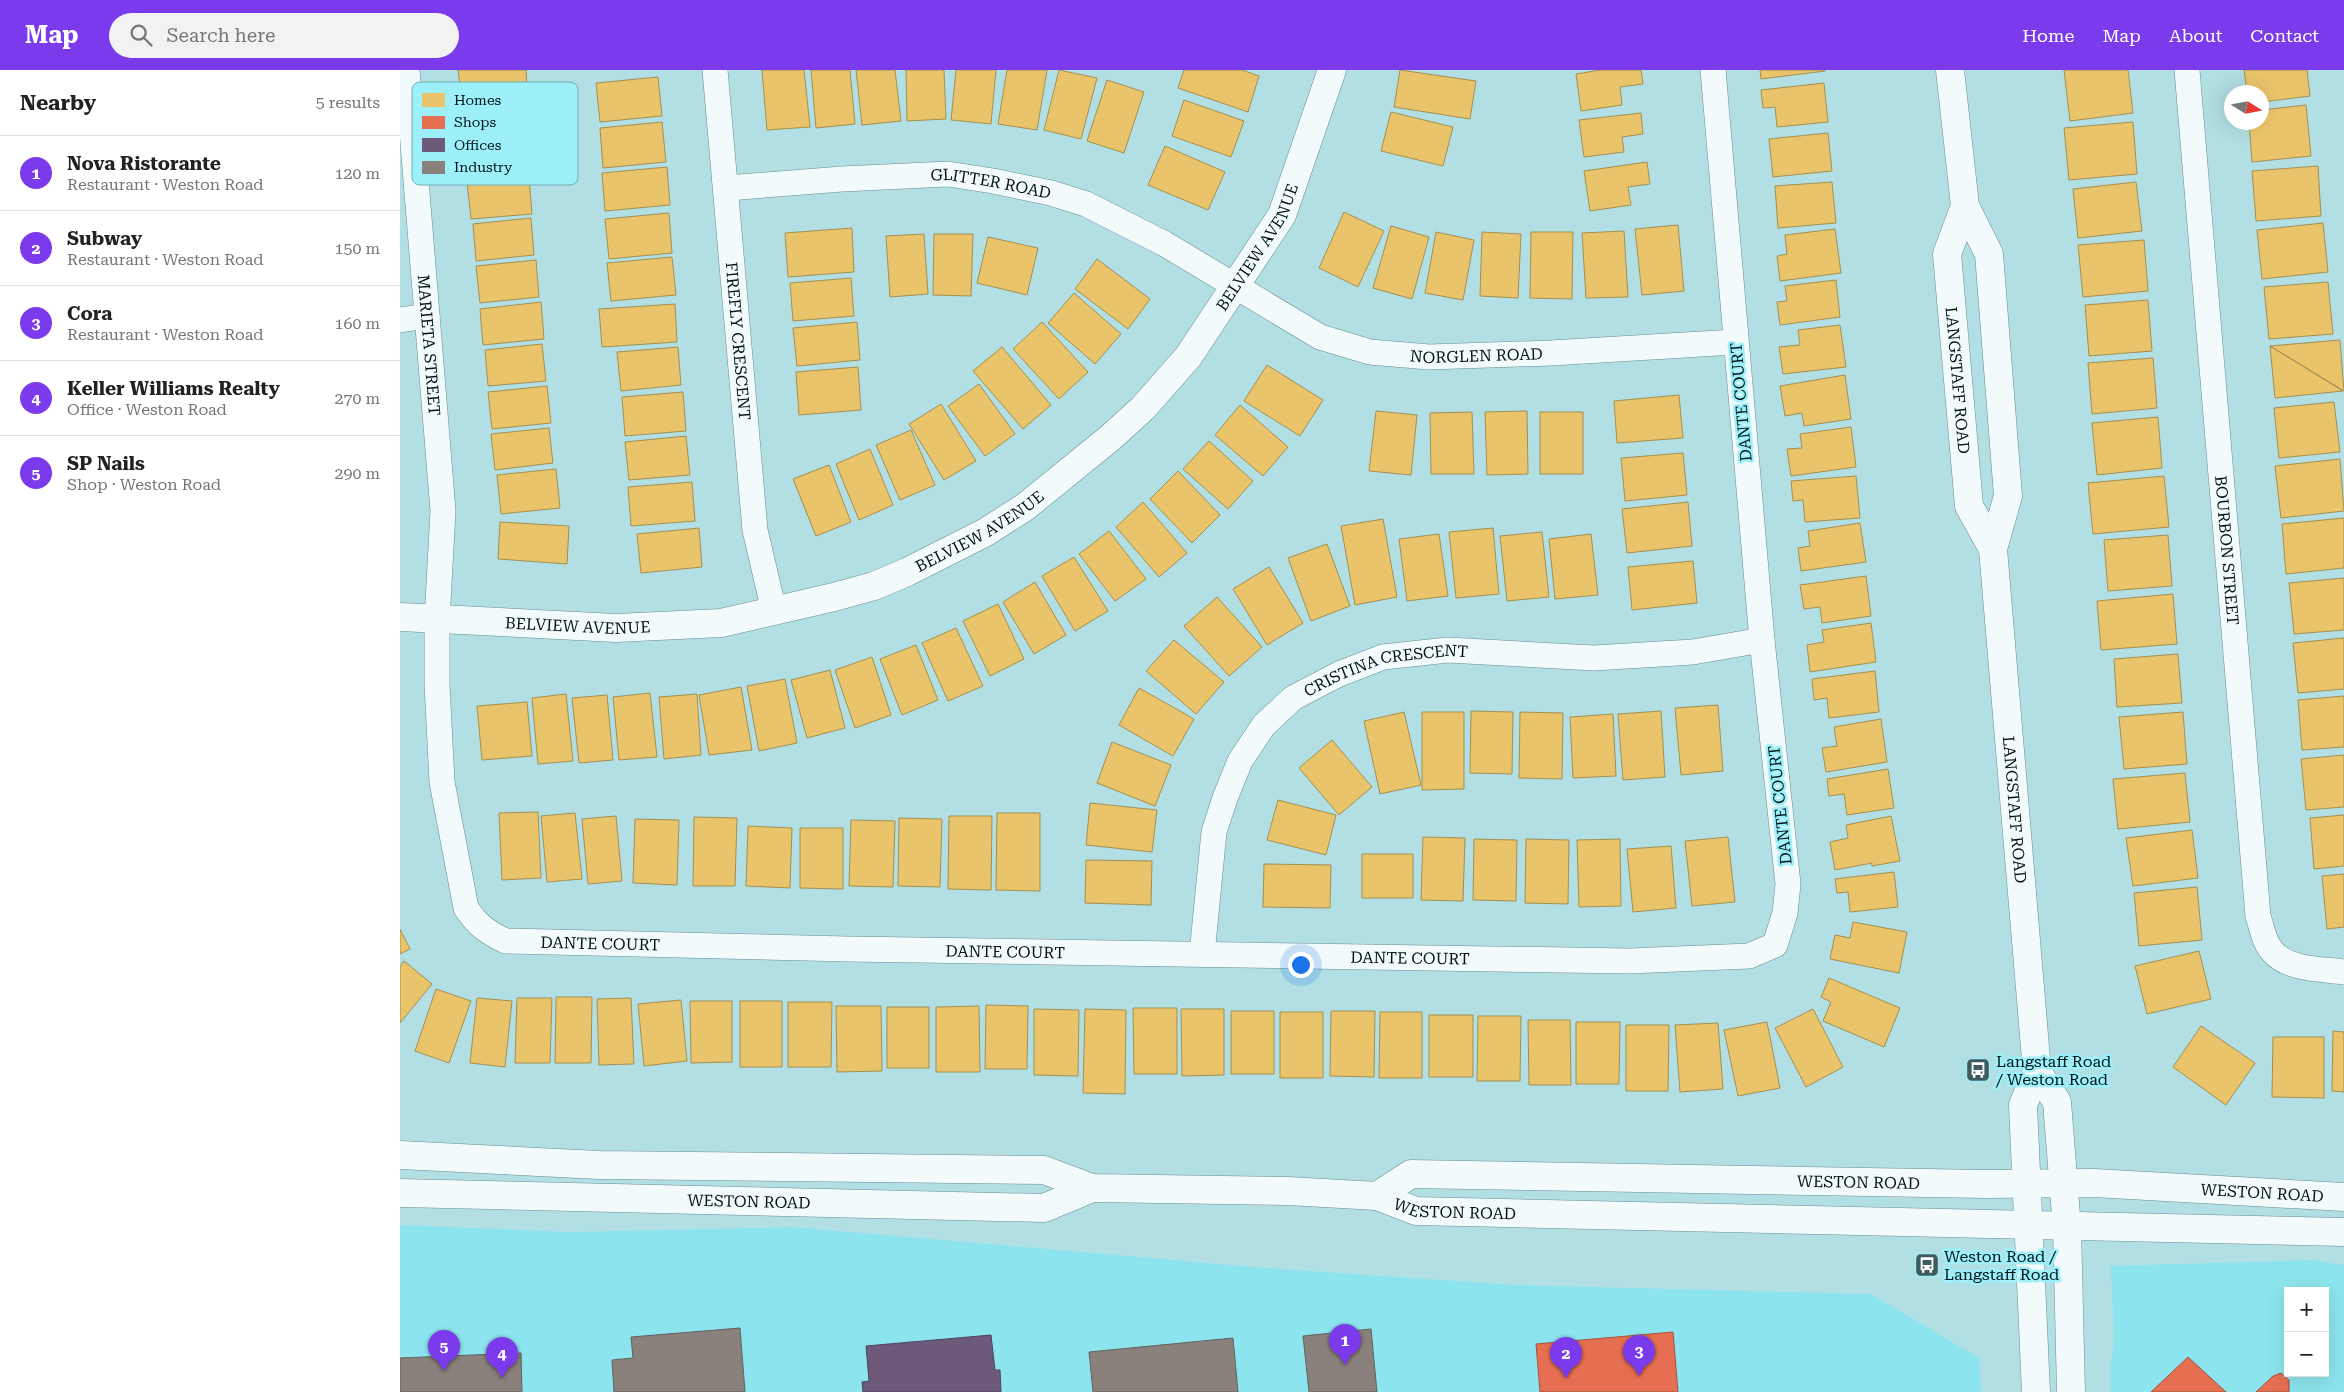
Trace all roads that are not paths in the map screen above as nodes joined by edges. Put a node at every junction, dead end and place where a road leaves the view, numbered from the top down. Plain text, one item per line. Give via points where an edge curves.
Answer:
1 (407, 70) edge
2 (715, 70) edge
3 (1332, 70) edge
4 (1713, 70) edge
5 (1950, 70) edge
6 (2187, 70) edge
7 (412, 132) edge
8 (416, 185) edge
9 (727, 188) junction
10 (1965, 206) junction
11 (1233, 286) junction
12 (427, 316) junction
13 (400, 320) edge
14 (1735, 342) junction
15 (1994, 549) junction
16 (774, 611) junction
17 (400, 617) edge
18 (437, 620) junction
19 (1762, 640) junction
20 (1202, 954) junction
21 (2344, 972) edge
22 (2037, 1071) junction
23 (400, 1155) edge
24 (2027, 1183) junction
25 (2063, 1183) junction
26 (1092, 1188) junction
27 (400, 1193) edge
28 (1377, 1196) junction
29 (2344, 1197) edge
30 (2029, 1227) junction
31 (2067, 1228) junction
32 (2344, 1232) edge
33 (2036, 1392) edge
34 (2071, 1392) edge

1 - 7 street, MARIETA STREET
2 - 9 street, FIREFLY CRESCENT
3 - 11 main road, BELVIEW AVENUE via 1282,215
4 - 14 street, DANTE COURT
5 - 10 main road, LANGSTAFF ROAD
6 - 21 street, BOURBON STREET via 2258,916 2266,942 2274,954 2295,965
8 - 12 street, MARIETA STREET
9 - 11 street, GLITTER ROAD via 948,174 994,181 1086,204 1165,244
9 - 16 street, FIREFLY CRESCENT via 755,530
10 - 15 main road, LANGSTAFF ROAD via 1989,254 2008,496
10 - 15 main road, LANGSTAFF ROAD via 1947,254 1969,506
11 - 14 street, NORGLEN ROAD via 1320,338 1370,352 1430,358
11 - 16 main road, BELVIEW AVENUE via 1188,357 1144,408 1025,507 986,532 907,572 834,597
12 - 13 street
12 - 18 street, MARIETA STREET via 443,511
14 - 19 street, DANTE COURT
15 - 22 main road, LANGSTAFF ROAD
16 - 18 main road, BELVIEW AVENUE via 721,623 616,628
17 - 18 main road, BELVIEW AVENUE
18 - 20 street, DANTE COURT via 436,684 442,782 466,908 488,933 506,940
19 - 20 street, CRISTINA CRESCENT via 1693,652 1594,658 1448,650 1383,657 1338,674 1293,698 1264,725 1240,760 1225,798 1214,832
19 - 20 street, DANTE COURT via 1788,884 1785,913 1775,945 1749,956 1640,961
22 - 24 main road, LANGSTAFF ROAD via 2023,1105
22 - 25 main road, LANGSTAFF ROAD via 2057,1102
23 - 26 main road, WESTON ROAD via 599,1166 1044,1170
24 - 25 main road, WESTON ROAD
24 - 28 main road, WESTON ROAD via 1411,1174
24 - 30 main road, LANGSTAFF ROAD
25 - 29 main road, WESTON ROAD
25 - 31 main road, LANGSTAFF ROAD
26 - 27 main road, WESTON ROAD via 1044,1208
26 - 28 main road, WESTON ROAD
28 - 30 main road, WESTON ROAD via 1416,1211 1708,1216
30 - 31 main road, WESTON ROAD
30 - 33 main road, LANGSTAFF ROAD
31 - 32 main road, WESTON ROAD
31 - 34 main road, LANGSTAFF ROAD

